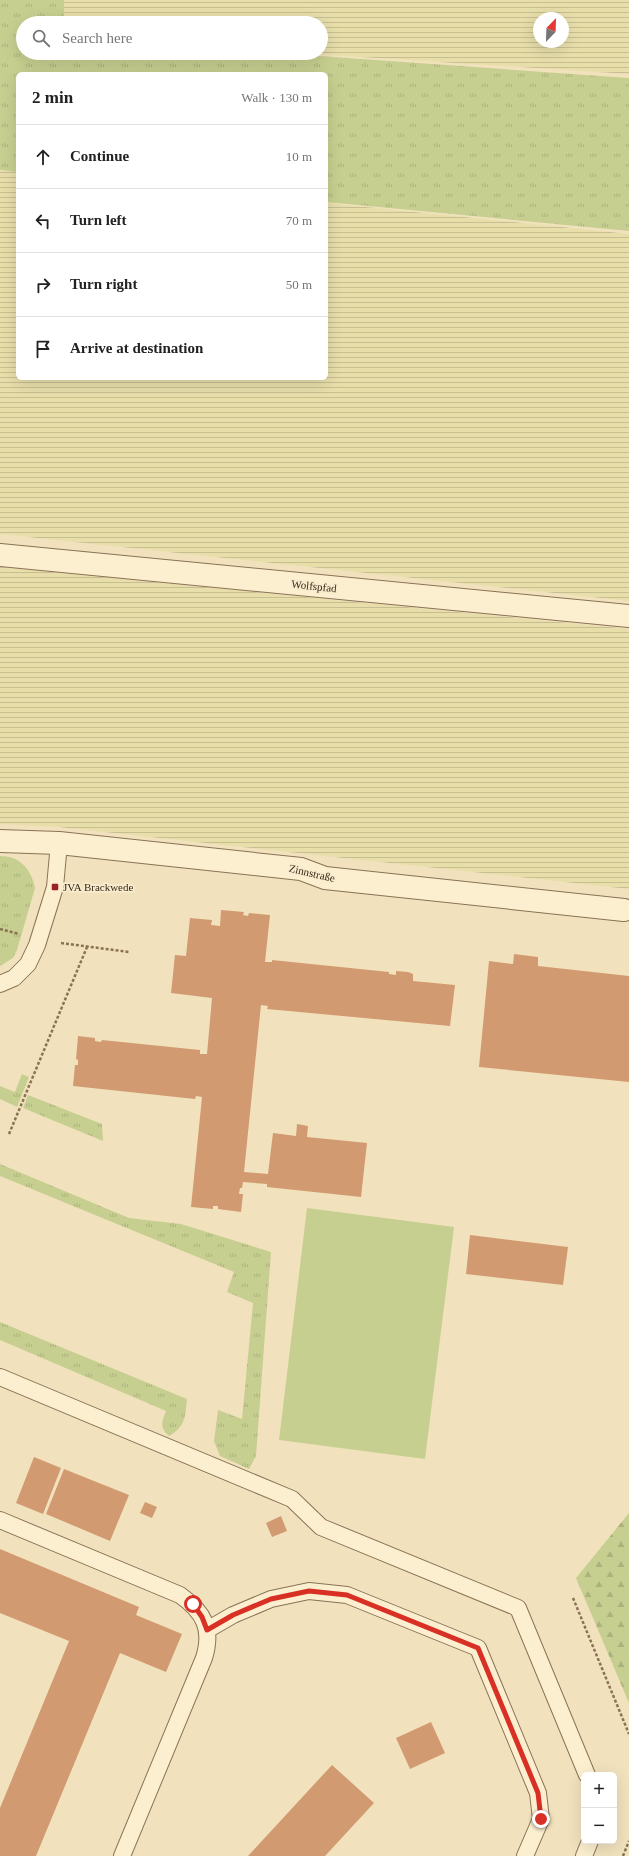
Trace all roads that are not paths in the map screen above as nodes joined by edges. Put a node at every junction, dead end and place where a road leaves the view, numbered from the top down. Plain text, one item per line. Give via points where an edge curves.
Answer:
1 (0, 555) edge
2 (629, 616) edge
3 (0, 841) edge
4 (59, 844) junction
5 (624, 910) dead end
6 (0, 984) edge
7 (0, 1377) edge
8 (0, 1520) edge
9 (207, 1630) junction
10 (586, 1772) edge
11 (589, 1844) edge
12 (122, 1856) edge
13 (525, 1856) edge
14 (584, 1856) edge

1 - 2 street, Wolfspfad
3 - 4 street, Zinnstraße
4 - 5 street, Zinnstraße via 301,868 325,878
4 - 6 lane via 55,887 40,938 28,964 14,978
7 - 10 lane via 292,1499 322,1527 518,1608
8 - 9 lane via 180,1595 193,1604
9 - 12 lane via 208,1644 204,1658
9 - 13 lane via 233,1615 271,1599 309,1591 347,1595 478,1648 538,1793 541,1819
11 - 14 lane

